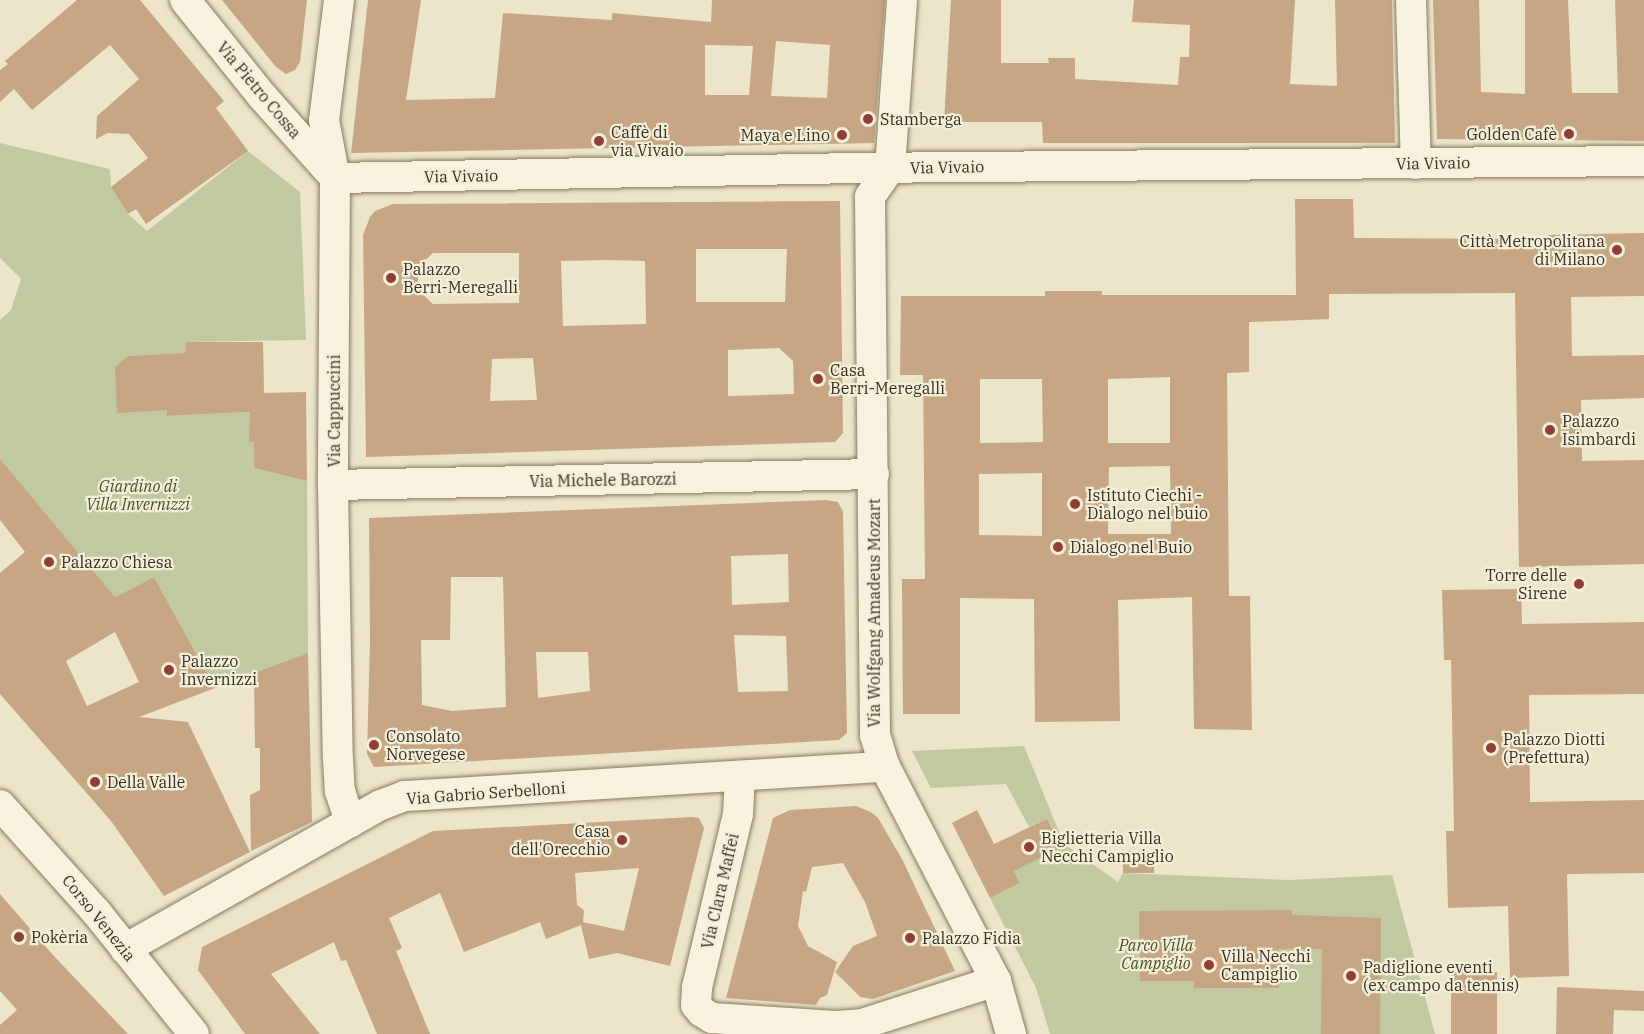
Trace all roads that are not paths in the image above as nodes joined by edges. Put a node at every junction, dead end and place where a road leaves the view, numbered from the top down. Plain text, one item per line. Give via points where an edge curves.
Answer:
1 (185, 0) edge
2 (339, 0) edge
3 (902, 0) edge
4 (1411, 0) edge
5 (1644, 162) edge
6 (1416, 164) junction
7 (890, 168) junction
8 (335, 178) junction
9 (874, 474) junction
10 (333, 485) junction
11 (885, 767) junction
12 (740, 776) junction
13 (0, 805) edge
14 (350, 822) junction
15 (125, 949) junction
16 (996, 981) junction
17 (194, 1034) edge
18 (1011, 1034) edge

1 - 8 street, Via Pietro Cossa
2 - 8 street, Via Cappuccini via 324,120
3 - 7 street
4 - 6 street
5 - 6 street, Via Vivaio
6 - 7 street, Via Vivaio
7 - 8 street, Via Vivaio
7 - 9 street, Via Wolfgang Amadeus Mozart via 870,197
8 - 10 street, Via Cappuccini
9 - 10 street, Via Michele Barozzi
9 - 11 street, Via Wolfgang Amadeus Mozart via 875,735
10 - 14 street, Via Cappuccini via 338,758 340,791
11 - 12 street, Via Gabrio Serbelloni
11 - 16 street, Via Wolfgang Amadeus Mozart
12 - 14 street, Via Gabrio Serbelloni via 405,796
12 - 16 street, Via Clara Maffei via 738,814 697,987 696,1005 712,1018 835,1026 862,1024
13 - 15 street, Corso Venezia via 70,881
14 - 15 street, Via Gabrio Serbelloni
15 - 17 street, Corso Venezia
16 - 18 street, Via Wolfgang Amadeus Mozart

